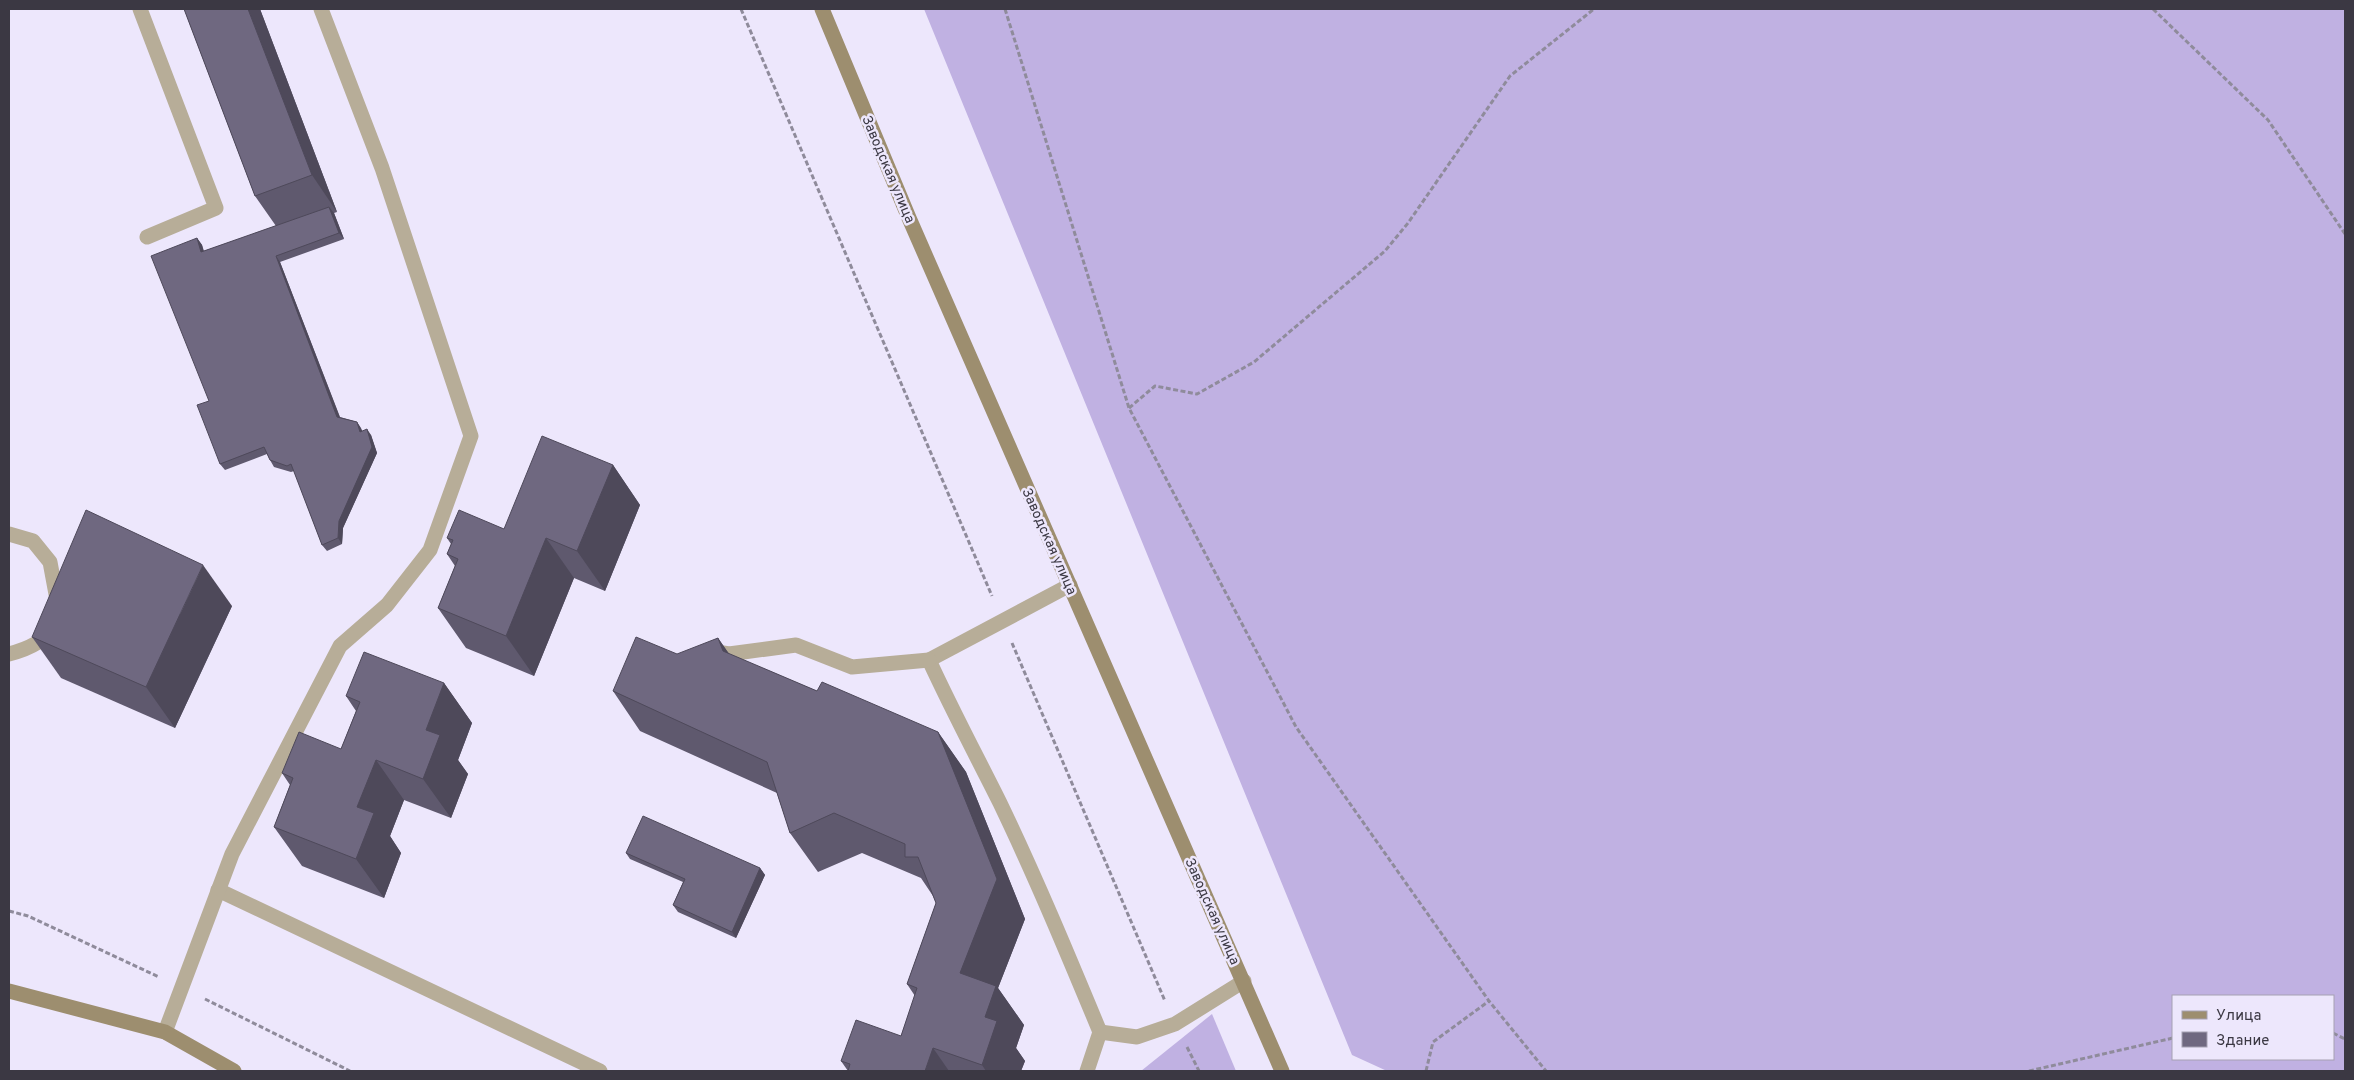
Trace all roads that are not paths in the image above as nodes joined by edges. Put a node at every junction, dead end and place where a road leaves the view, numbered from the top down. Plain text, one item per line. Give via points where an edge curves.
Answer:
1 (140, 9) edge
2 (321, 9) edge
3 (822, 9) edge
4 (147, 237) dead end
5 (9, 534) edge
6 (1070, 585) junction
7 (710, 650) edge
8 (9, 654) edge
9 (929, 660) junction
10 (218, 890) junction
11 (1244, 981) junction
12 (9, 991) edge
13 (165, 1032) junction
14 (1100, 1032) junction
15 (234, 1071) edge
16 (600, 1071) edge
17 (1087, 1071) edge
18 (1282, 1071) edge

1 - 4 lane via 216,208
2 - 10 lane via 382,168 471,436 430,550 387,605 340,646 232,854
3 - 6 street, Заводская улица via 909,218
5 - 8 lane via 33,541 50,562 59,610 47,637
6 - 9 lane
6 - 11 street, Заводская улица
7 - 9 lane via 729,654 796,645 852,667
9 - 14 lane via 957,722 1000,802
10 - 13 lane
10 - 16 lane
11 - 14 lane via 1175,1024 1137,1037
11 - 18 street, Заводская улица
12 - 13 street
13 - 15 street
14 - 17 lane

